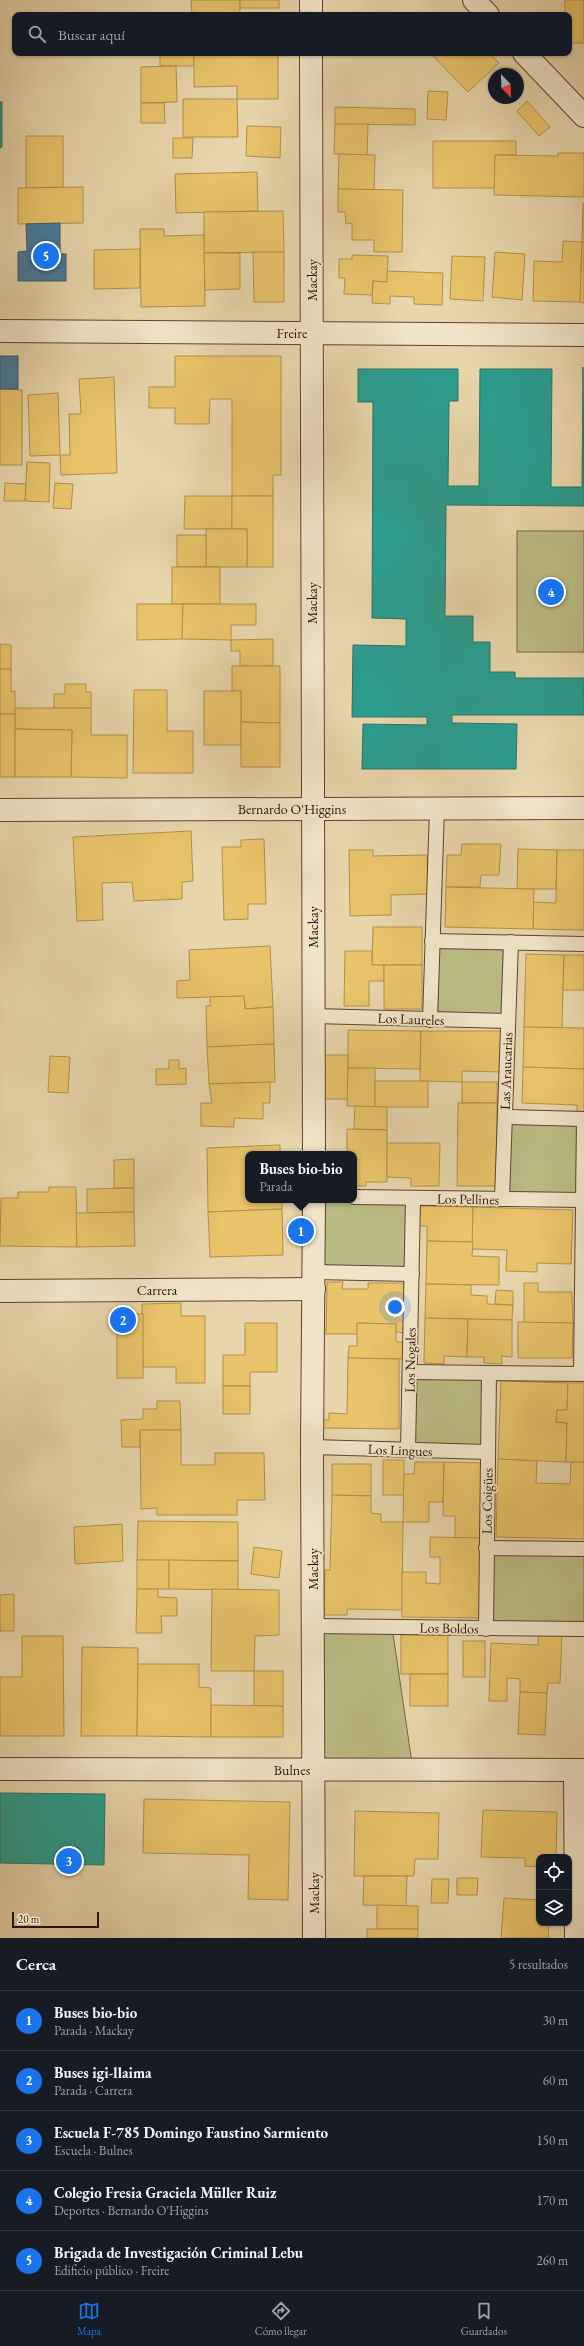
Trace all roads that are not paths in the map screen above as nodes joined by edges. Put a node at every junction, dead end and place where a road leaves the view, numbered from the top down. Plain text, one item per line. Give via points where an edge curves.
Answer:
1 (311, 0) edge
2 (474, 0) edge
3 (311, 12) edge
4 (485, 12) edge
5 (311, 56) edge
6 (527, 56) edge
7 (584, 116) edge
8 (0, 331) edge
9 (312, 333) junction
10 (584, 335) edge
11 (584, 808) edge
12 (313, 809) junction
13 (437, 809) junction
14 (0, 810) edge
15 (432, 941) junction
16 (511, 942) junction
17 (584, 944) edge
18 (314, 1016) junction
19 (430, 1020) junction
20 (508, 1021) junction
21 (505, 1117) junction
22 (584, 1119) edge
23 (314, 1151) edge
24 (357, 1197) edge
25 (413, 1199) junction
26 (502, 1200) junction
27 (583, 1200) edge
28 (314, 1203) edge
29 (412, 1274) junction
30 (314, 1281) junction
31 (0, 1291) edge
32 (583, 1301) edge
33 (410, 1372) junction
34 (489, 1373) junction
35 (583, 1374) edge
36 (312, 1447) junction
37 (408, 1450) junction
38 (488, 1452) junction
39 (486, 1548) junction
40 (584, 1548) edge
41 (313, 1626) junction
42 (486, 1629) junction
43 (584, 1629) edge
44 (0, 1769) edge
45 (314, 1770) junction
46 (579, 1770) edge
47 (314, 1938) edge
48 (576, 1938) edge

1 - 3 street
2 - 4 street
5 - 9 street, Mackay
6 - 7 street
8 - 9 street, Freire
9 - 10 street, Freire
9 - 12 street, Mackay
11 - 13 street, Bernardo O'Higgins
12 - 13 street, Bernardo O'Higgins
12 - 14 street, Bernardo O'Higgins
12 - 18 street, Mackay
13 - 15 lane
15 - 16 lane
15 - 19 lane
16 - 17 lane
16 - 20 lane, Las Araucarias
18 - 19 lane, Los Laureles
18 - 23 street, Mackay
19 - 20 lane, Los Laureles
20 - 21 lane, Las Araucarias
21 - 22 lane
21 - 26 lane, Las Araucarias
22 - 27 lane
24 - 25 lane, Los Pellines
25 - 26 lane, Los Pellines
25 - 29 lane, Los Nogales
26 - 27 lane, Los Pellines
27 - 32 lane
28 - 30 street, Mackay
29 - 30 lane
29 - 33 lane, Los Nogales
30 - 31 street, Carrera
30 - 36 street, Mackay
32 - 35 lane
33 - 34 lane
33 - 37 lane, Los Nogales
34 - 35 lane
34 - 38 lane, Los Coigües
36 - 37 lane, Los Lingues
36 - 41 street, Mackay
37 - 38 lane, Los Lingues
38 - 39 lane, Los Coigües
39 - 40 lane
39 - 42 lane, Los Coigües
41 - 42 lane, Los Boldos
41 - 45 street, Mackay
42 - 43 lane, Los Boldos
44 - 45 street, Bulnes
45 - 46 street, Bulnes
45 - 47 street, Mackay
46 - 48 street

